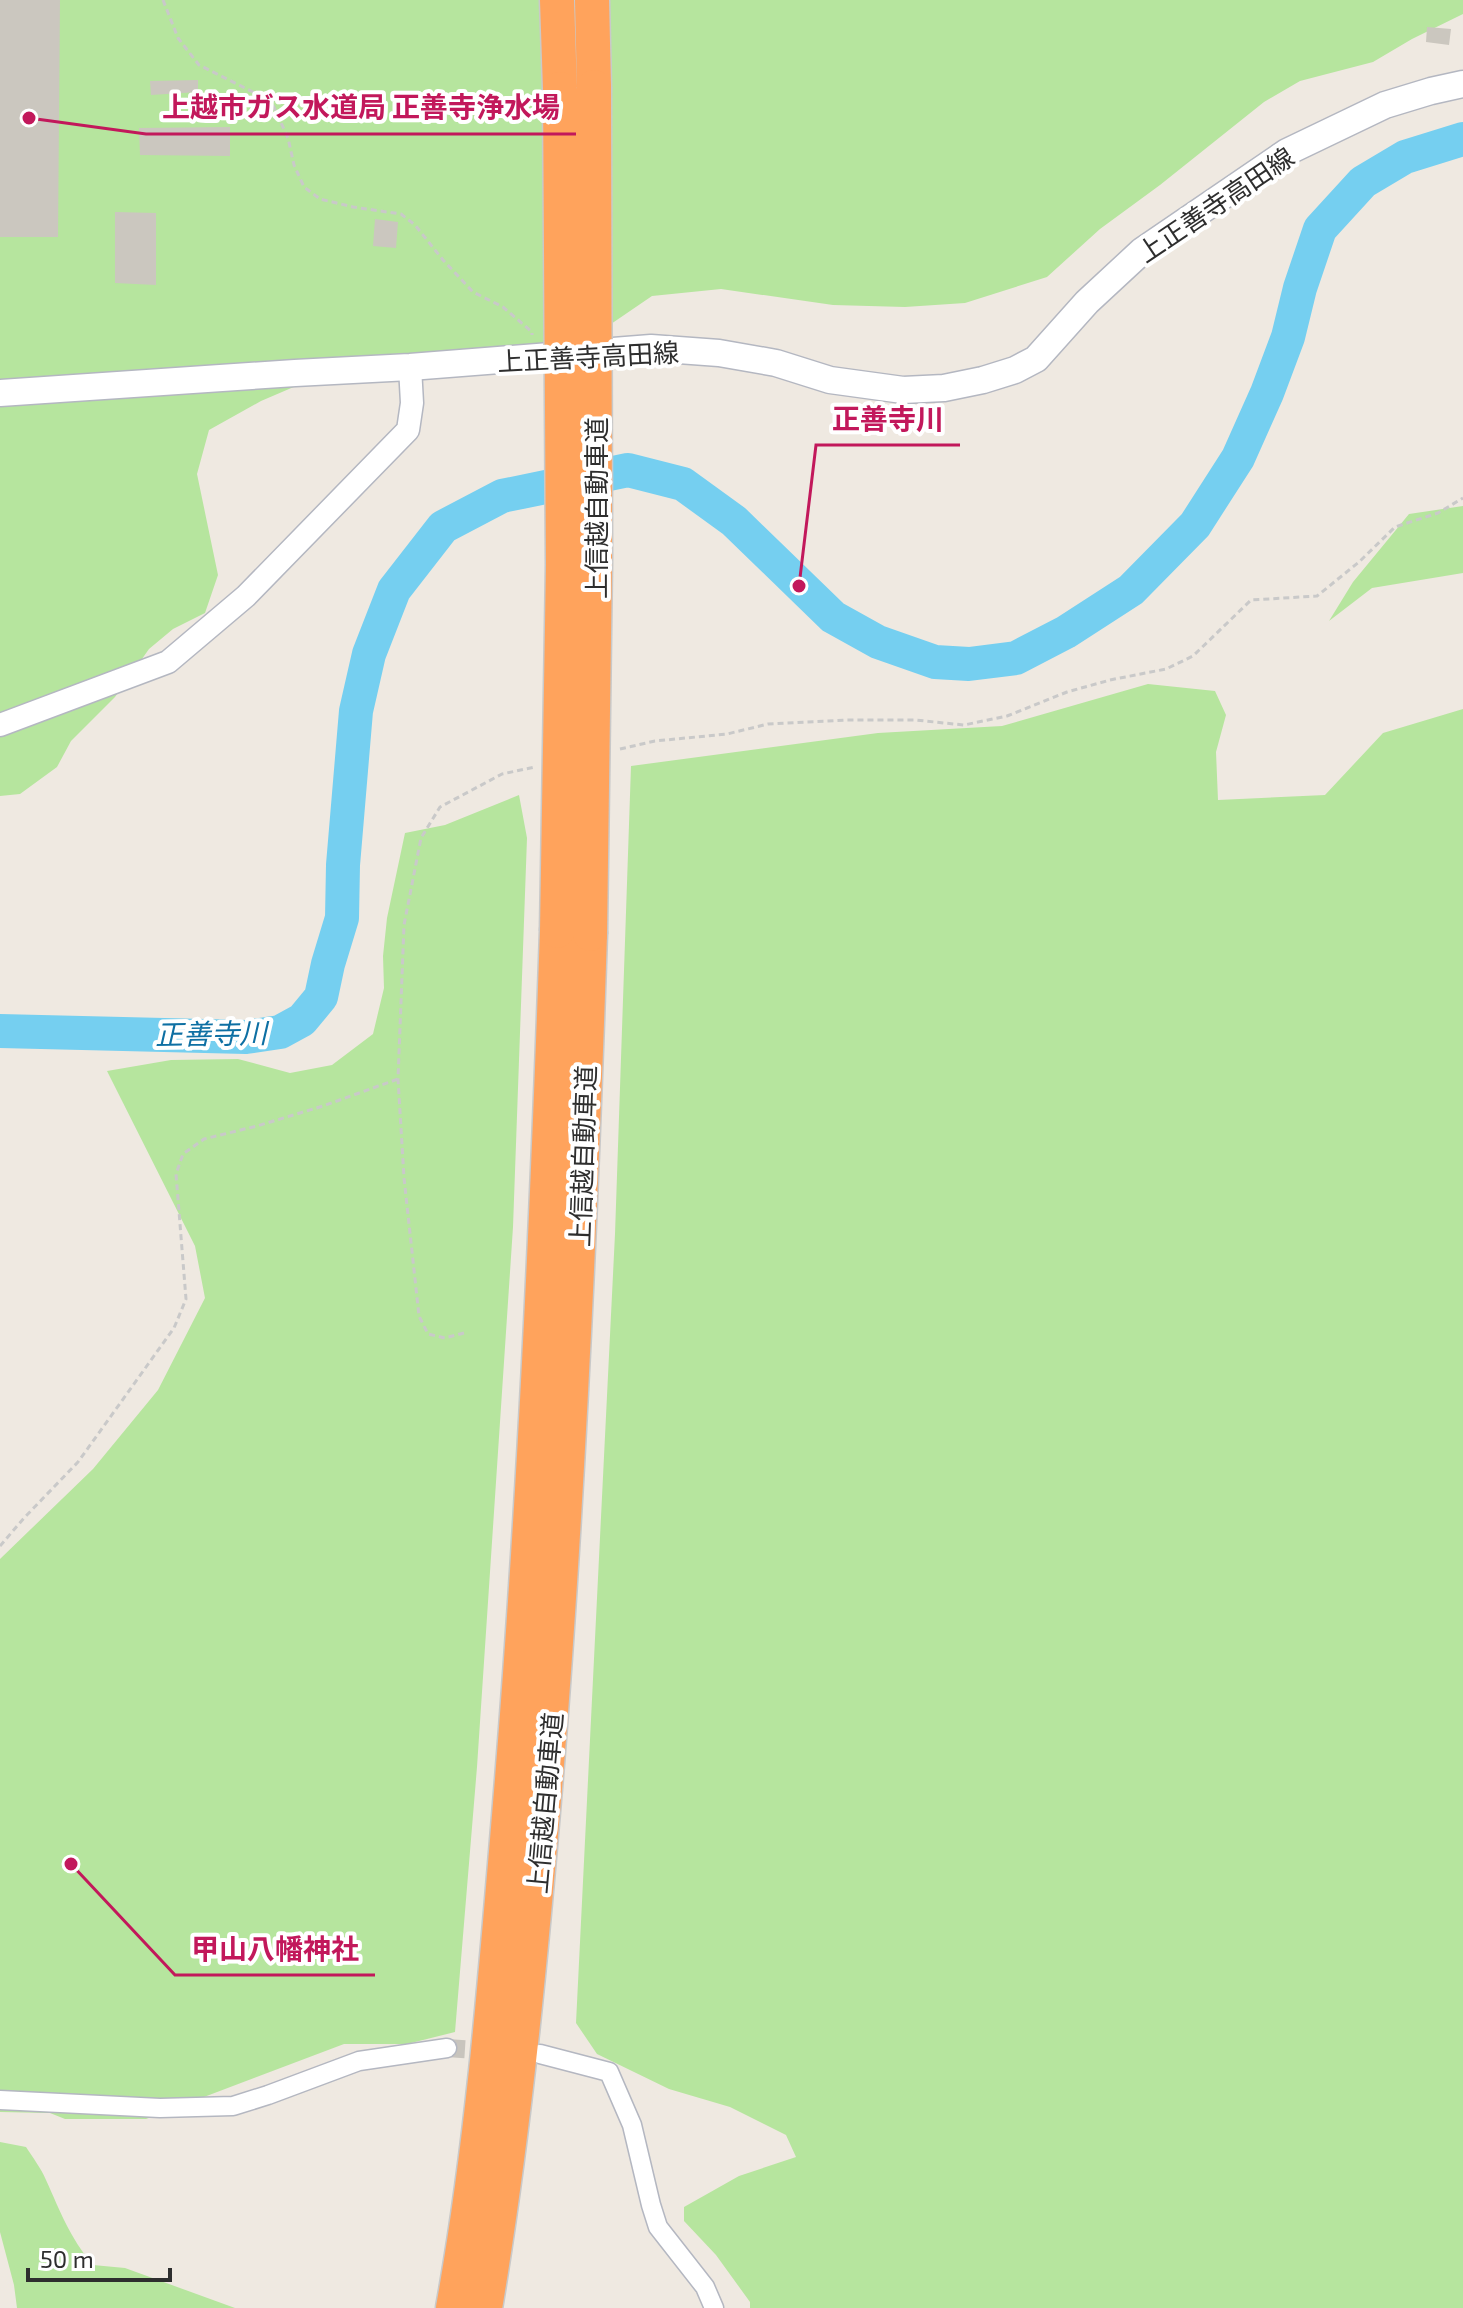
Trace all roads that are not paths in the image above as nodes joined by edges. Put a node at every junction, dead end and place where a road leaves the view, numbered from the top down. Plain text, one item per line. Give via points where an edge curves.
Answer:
1 (557, 0) edge
2 (592, 0) edge
3 (1463, 84) edge
4 (410, 367) junction
5 (0, 393) edge
6 (0, 725) edge
7 (573, 932) junction
8 (447, 2048) tunnel mouth
9 (540, 2054) dead end
10 (0, 2100) edge
11 (453, 2308) edge
12 (485, 2308) edge
13 (714, 2308) edge

1 - 7 highway, 上信越自動車道, bridge
2 - 7 highway, 上信越自動車道, bridge via 595,561
3 - 4 main road, 上正善寺高田線 via 1385,105 1287,152 1142,251 1036,359 983,380 903,390 830,380 719,353 651,348
4 - 5 main road, 上正善寺高田線
4 - 6 street via 408,430 246,596 168,662
7 - 11 highway, 上信越自動車道 via 500,1923
7 - 12 highway, 上信越自動車道 via 574,1346 554,1670 534,1931
8 - 10 street via 359,2061 233,2106
9 - 13 street via 609,2072 632,2125 658,2227 705,2287

